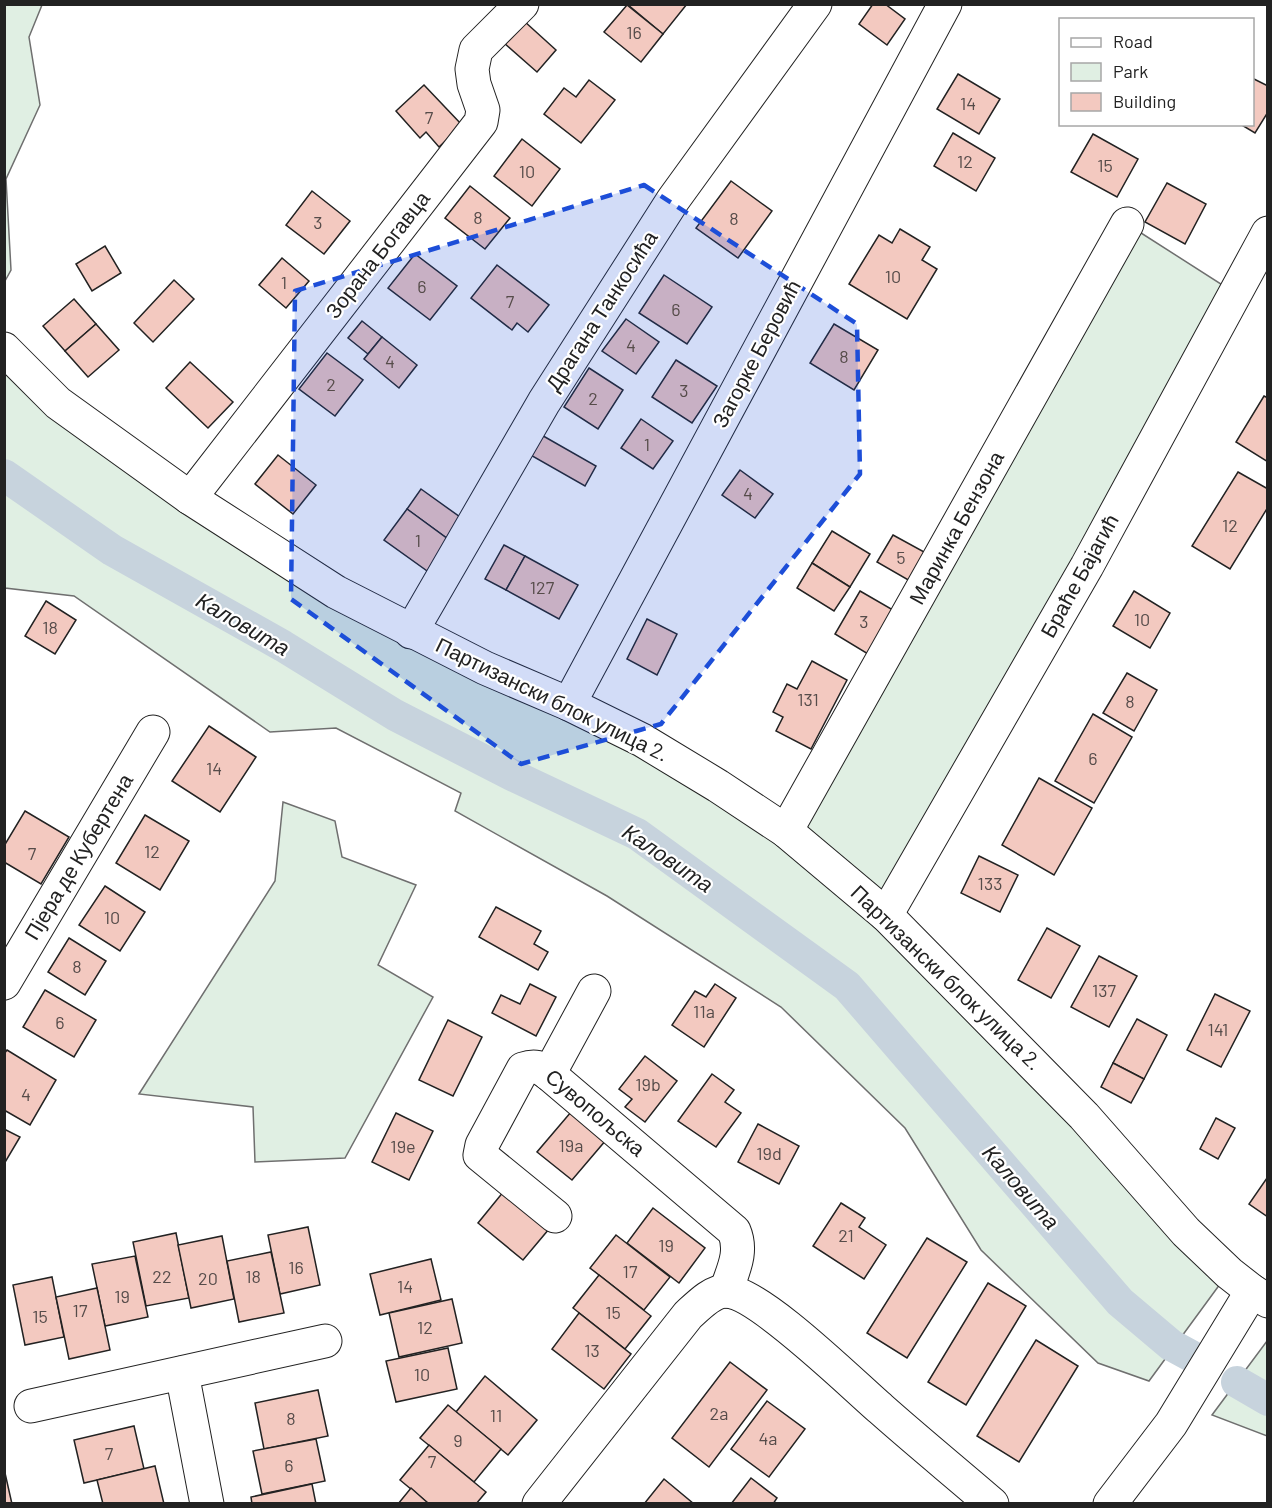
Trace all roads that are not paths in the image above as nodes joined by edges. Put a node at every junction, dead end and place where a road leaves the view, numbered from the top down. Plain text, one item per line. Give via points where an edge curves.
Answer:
1 (522, 4) edge
2 (815, 4) edge
3 (945, 4) edge
4 (1127, 224) dead end
5 (1268, 233) edge
6 (4, 349) edge
7 (190, 498) junction
8 (411, 632) junction
9 (569, 704) junction
10 (153, 732) dead end
11 (786, 831) junction
12 (886, 915) junction
13 (4, 983) edge
14 (594, 991) dead end
15 (549, 1074) junction
16 (555, 1216) dead end
17 (726, 1291) junction
18 (1260, 1296) edge
19 (325, 1341) dead end
20 (182, 1373) junction
21 (31, 1406) dead end
22 (207, 1503) edge
23 (539, 1503) edge
24 (992, 1503) edge
25 (1110, 1503) edge

1 - 7 street, Зорана Богавца via 476,50 472,69 483,110 481,122
2 - 8 street, Драгана Танкосића via 674,200 544,402
3 - 9 street, Загорке Беровић
4 - 11 street, Маринка Бензона
5 - 12 street, Браће Бајагић via 1087,566
6 - 7 street, Партизански блок улица 2. via 58,403
7 - 8 street, Партизански блок улица 2. via 336,592
8 - 9 street, Партизански блок улица 2.
9 - 11 street, Партизански блок улица 2. via 642,740
10 - 13 street, Пјера де Кубертена
11 - 12 street, Партизански блок улица 2.
12 - 18 street, Партизански блок улица 2. via 1084,1116 1186,1232
14 - 15 street
15 - 16 street, Сувопољска via 539,1067 524,1069 480,1155
15 - 17 street, Сувопољска via 734,1230 739,1252
17 - 23 street via 707,1299 688,1315
17 - 24 street via 753,1302 807,1343
18 - 25 street via 1171,1424
19 - 20 street
20 - 21 street
20 - 22 street

